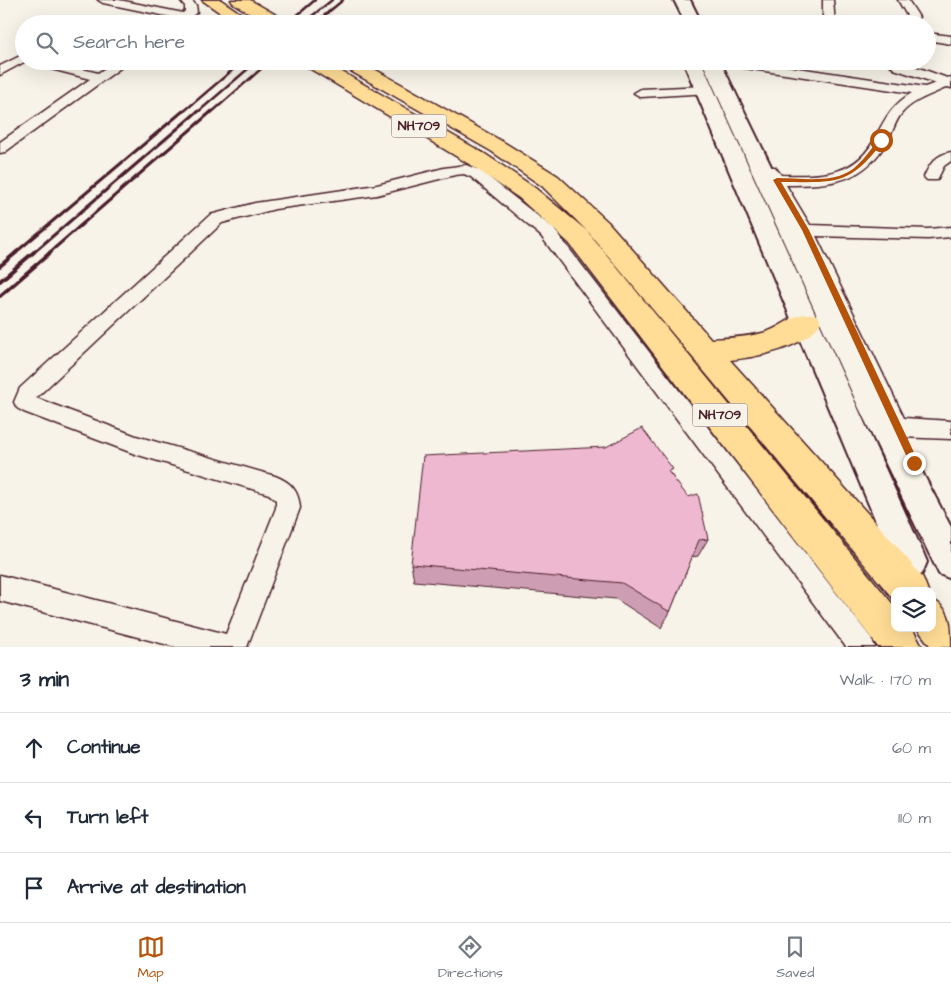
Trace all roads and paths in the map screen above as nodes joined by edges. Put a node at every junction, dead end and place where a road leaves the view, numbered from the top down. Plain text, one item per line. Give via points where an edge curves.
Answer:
1 (102, 0) edge
2 (210, 0) edge
3 (239, 0) edge
4 (682, 0) edge
5 (828, 0) edge
6 (903, 0) edge
7 (191, 2) edge
8 (161, 15) edge
9 (187, 15) edge
10 (234, 15) edge
11 (265, 15) edge
12 (690, 15) edge
13 (829, 15) edge
14 (912, 15) edge
15 (936, 38) edge
16 (951, 40) edge
17 (8, 54) dead end
18 (15, 56) edge
19 (15, 63) edge
20 (70, 70) edge
21 (112, 70) edge
22 (325, 70) edge
23 (362, 70) edge
24 (696, 70) edge
25 (715, 70) edge
26 (784, 70) edge
27 (910, 70) edge
28 (0, 71) edge
29 (101, 78) junction
30 (950, 83) edge
31 (705, 90) junction
32 (929, 92) junction
33 (641, 93) dead end
34 (749, 141) junction
35 (0, 149) edge
36 (951, 156) edge
37 (932, 177) dead end
38 (777, 180) junction
39 (539, 187) junction
40 (805, 230) junction
41 (951, 232) edge
42 (807, 322) junction
43 (704, 350) junction
44 (897, 427) junction
45 (951, 430) edge
46 (947, 546) edge
47 (905, 575) edge
48 (0, 588) edge
49 (861, 594) junction
50 (936, 623) edge
51 (951, 642) edge
52 (226, 647) edge
53 (234, 647) edge
54 (862, 647) edge
55 (902, 647) edge

1 - 8 street
2 - 10 highway
3 - 11 highway
4 - 12 main road
5 - 13 street
6 - 14 street
7 - 9 street via 191,12
15 - 16 street
17 - 18 street
19 - 28 street
20 - 29 street
21 - 29 street
22 - 39 highway, NH709 via 477,159
23 - 39 highway, NH709 via 498,147
24 - 31 main road
25 - 34 main road
26 - 32 street
27 - 30 street
29 - 35 street
30 - 32 street
31 - 33 street
31 - 42 main road
32 - 38 street via 898,108 881,140 855,171 824,180
34 - 38 street
34 - 46 main road via 870,400
36 - 37 street via 938,162
38 - 40 street
39 - 43 highway, NH709 via 599,228
39 - 49 highway, NH709
40 - 41 street
40 - 44 street
42 - 43 highway via 778,340 730,350
42 - 47 main road via 857,443
43 - 47 highway, NH709
44 - 45 street
44 - 46 street
46 - 47 main road
47 - 49 main road
48 - 52 street
49 - 55 highway, NH709
50 - 51 highway
53 - 54 street via 288,508 284,491 135,445 48,413 24,402 27,394 216,219 257,207 375,190 466,169 547,232

